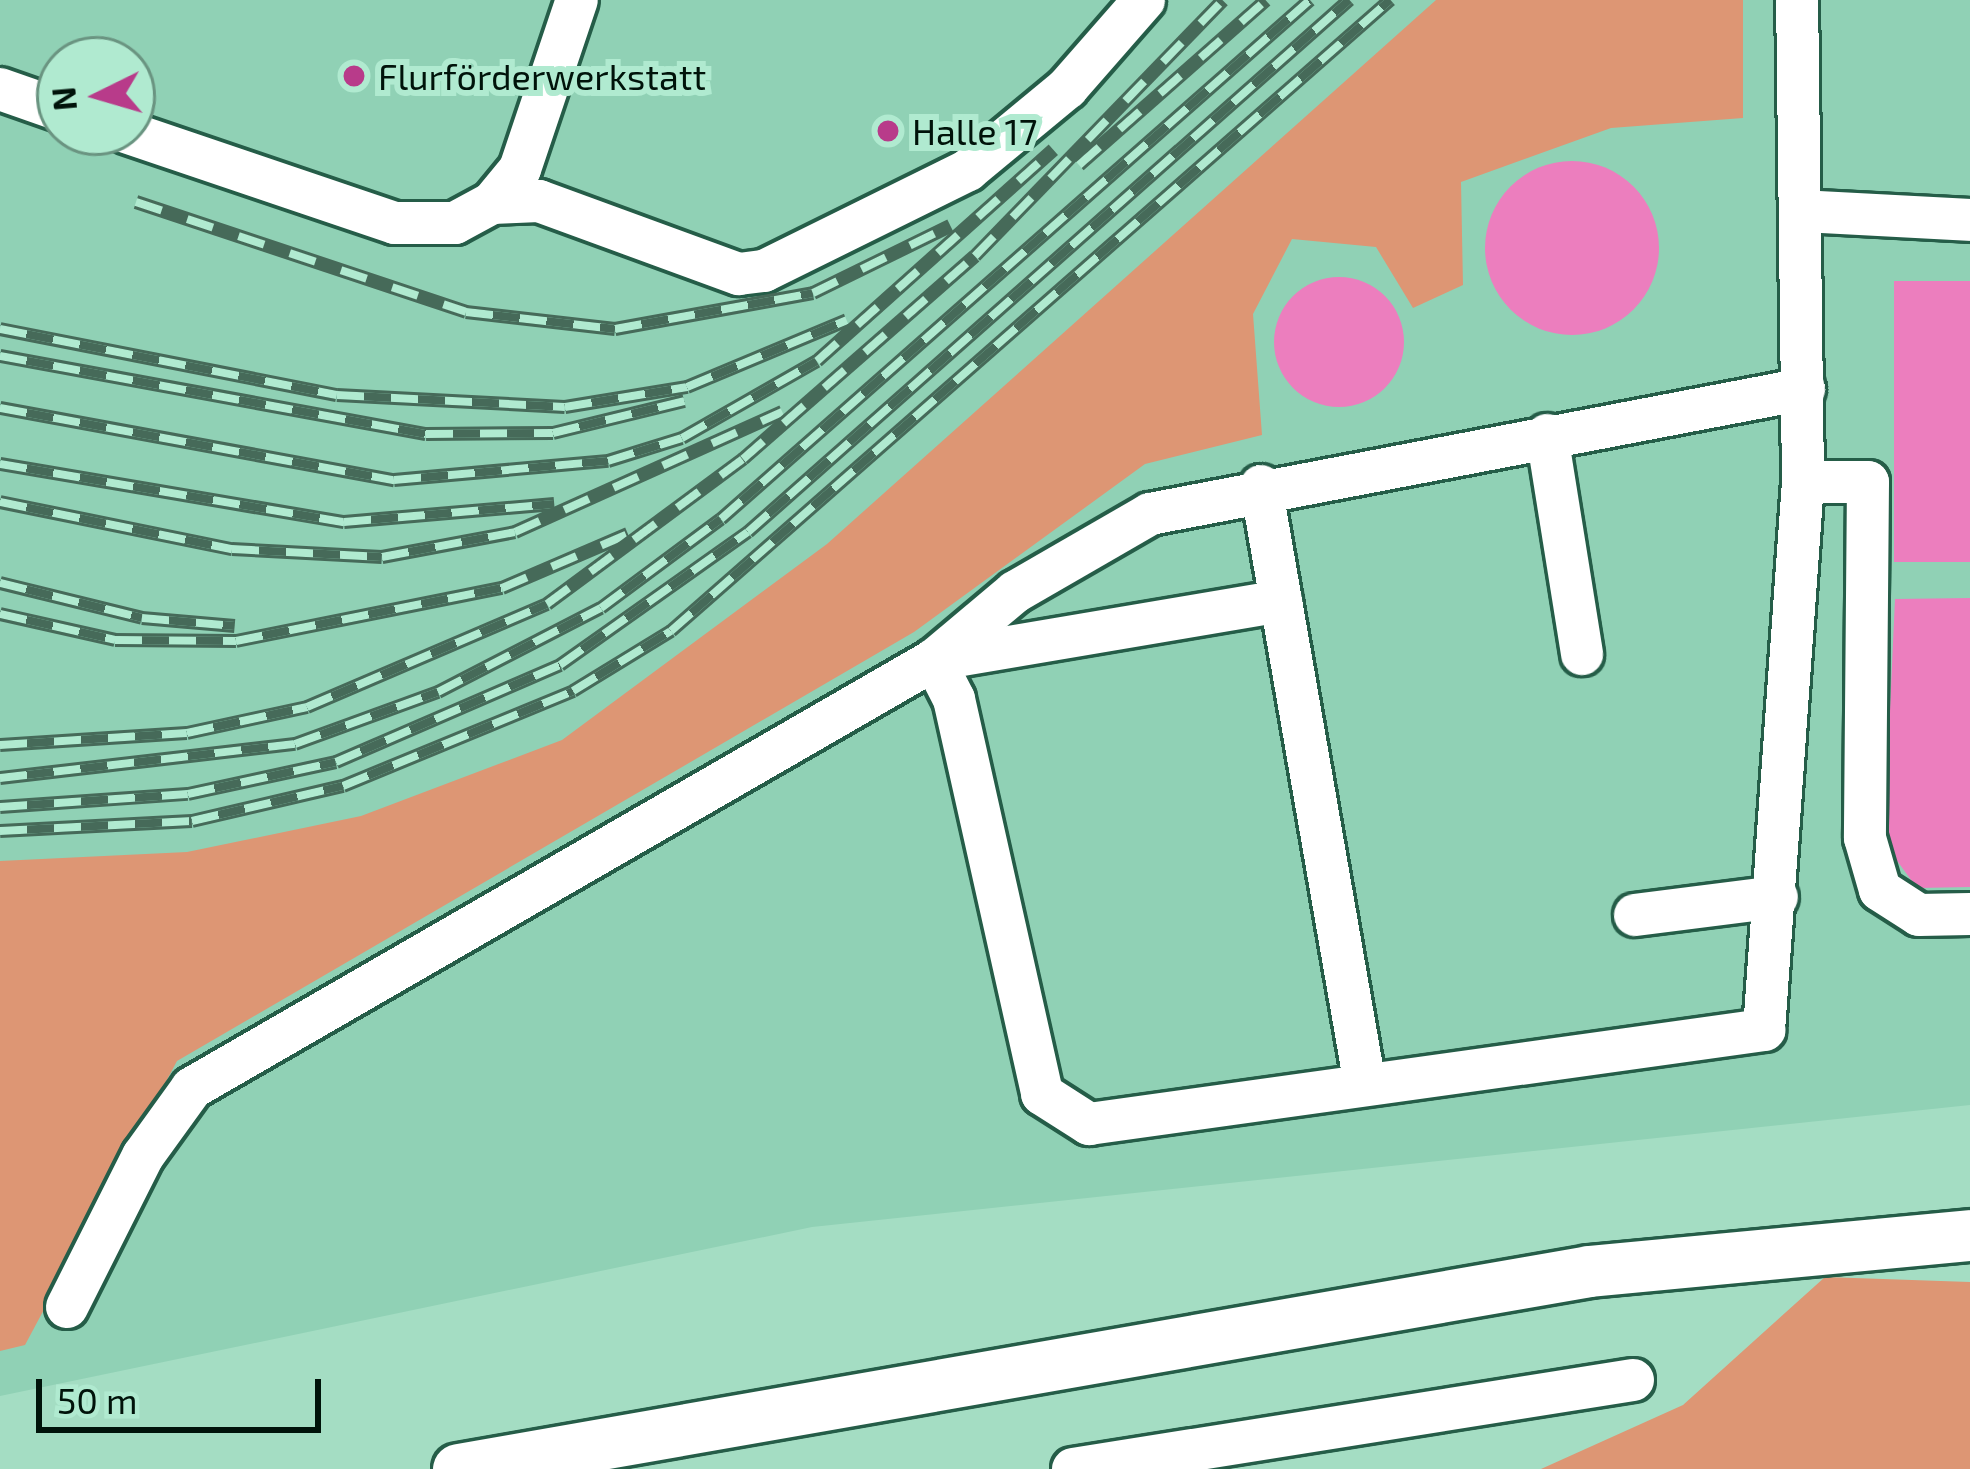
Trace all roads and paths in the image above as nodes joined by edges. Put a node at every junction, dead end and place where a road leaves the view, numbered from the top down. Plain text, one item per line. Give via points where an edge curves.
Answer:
1 (577, 0) edge
2 (1144, 0) edge
3 (1797, 0) edge
4 (0, 89) edge
5 (36, 102) edge
6 (156, 142) edge
7 (492, 203) junction
8 (1801, 211) junction
9 (1970, 220) edge
10 (1804, 389) junction
11 (1547, 435) junction
12 (1803, 482) junction
13 (1261, 486) junction
14 (1281, 601) junction
15 (1582, 654) dead end
16 (934, 661) junction
17 (1777, 897) junction
18 (1970, 914) edge
19 (1634, 915) dead end
20 (1364, 1079) junction
21 (1970, 1235) edge
22 (68, 1307) dead end
23 (1633, 1380) dead end
24 (519, 1462) edge
25 (458, 1469) edge
26 (1073, 1469) edge

1 - 7 lane via 520,169
2 - 7 lane via 1067,88 968,170 764,271 739,274 539,201
3 - 8 lane
4 - 5 lane
6 - 7 lane via 395,223 454,223
8 - 9 lane
8 - 10 lane
10 - 11 lane
10 - 12 lane
11 - 13 lane
11 - 15 lane
12 - 17 lane
12 - 18 lane via 1868,482 1865,838 1880,890 1918,915
13 - 14 lane
13 - 16 lane via 1150,514 1015,592
14 - 16 lane
14 - 20 lane
16 - 20 lane via 954,699 1042,1094 1089,1124
16 - 22 lane via 192,1088 143,1156
17 - 19 lane
17 - 20 lane via 1764,1030
21 - 24 main road via 1589,1271
23 - 26 lane
24 - 25 main road

